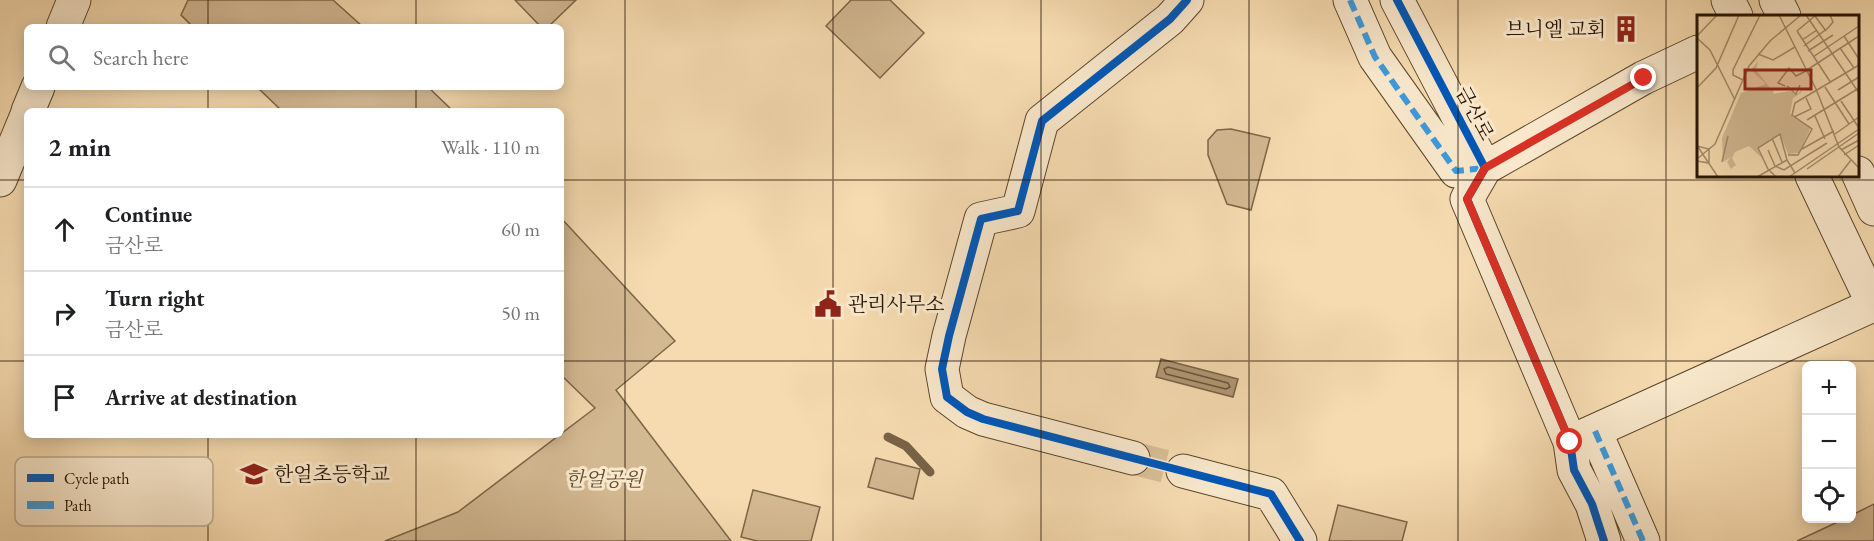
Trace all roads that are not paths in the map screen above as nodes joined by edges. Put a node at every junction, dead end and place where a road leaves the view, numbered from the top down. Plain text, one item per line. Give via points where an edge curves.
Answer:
1 (74, 0) edge
2 (1187, 0) edge
3 (1350, 0) edge
4 (1397, 0) edge
5 (1728, 0) edge
6 (1736, 15) edge
7 (64, 24) edge
8 (1697, 52) edge
9 (37, 90) edge
10 (30, 108) edge
11 (24, 123) edge
12 (1485, 168) junction
13 (1812, 177) edge
14 (1859, 177) edge
15 (0, 180) edge
16 (1874, 209) edge
17 (1874, 305) edge
18 (1582, 436) junction
19 (1133, 458) tunnel mouth
20 (1183, 471) tunnel mouth
21 (1300, 541) edge
22 (1604, 541) edge
23 (1643, 541) edge

1 - 7 street
2 - 19 street via 1042,121 1018,212 981,219 942,369 947,397 967,412
3 - 12 street via 1375,57 1456,171
4 - 12 street, 금산로
5 - 6 street
8 - 12 street, 금산로
9 - 10 street
11 - 15 street
12 - 18 street, 금산로 via 1467,199
13 - 17 street
14 - 16 street
17 - 18 street
18 - 22 street via 1574,470 1592,504
18 - 23 street
20 - 21 street via 1271,494

